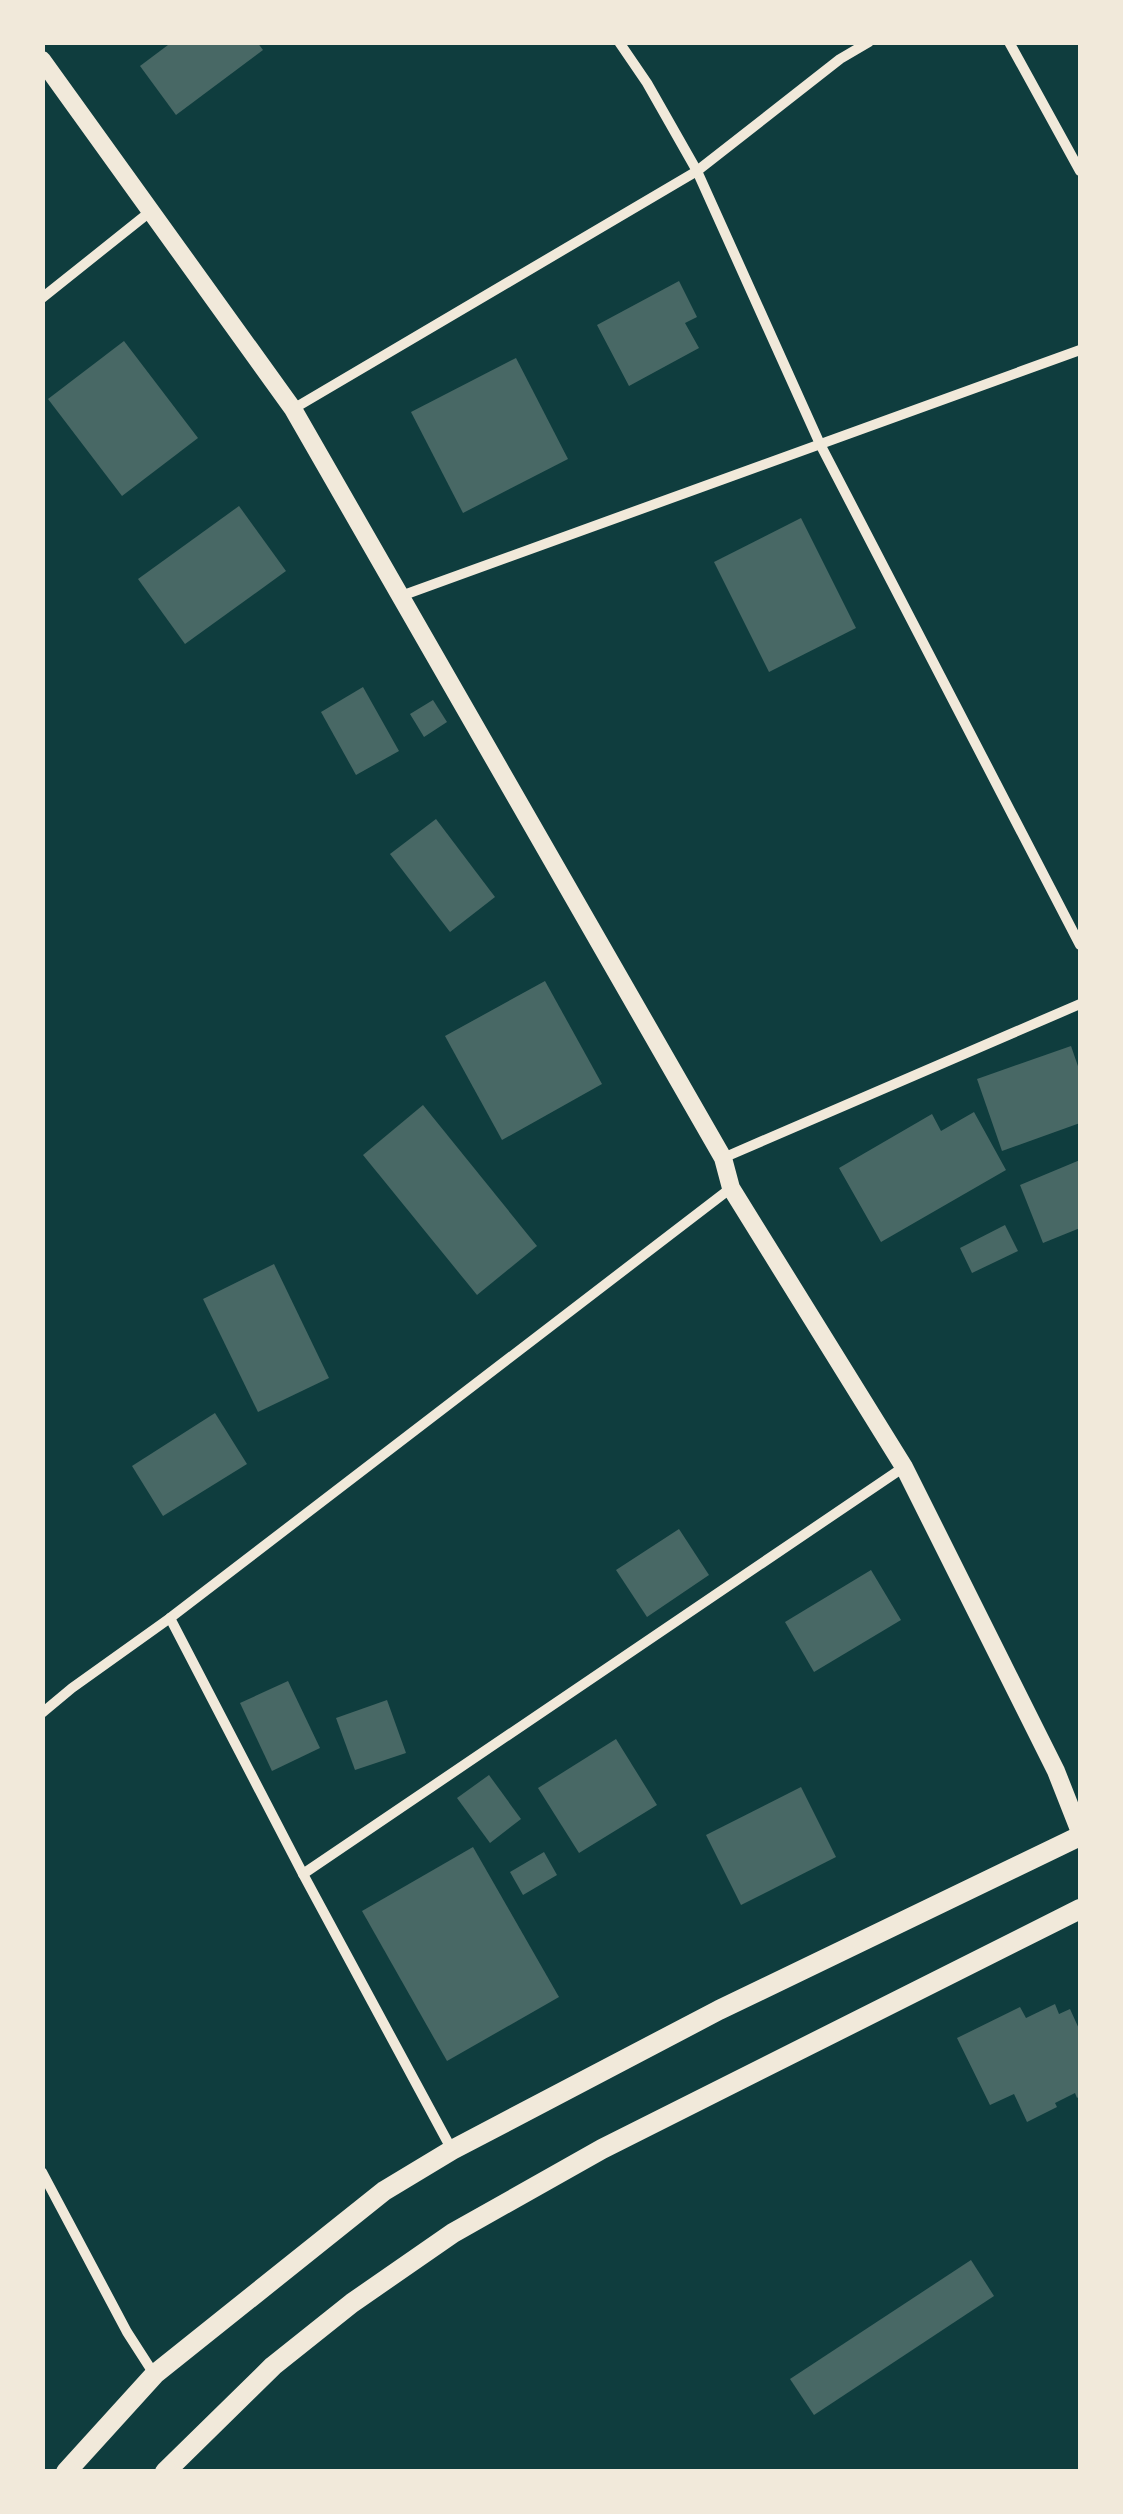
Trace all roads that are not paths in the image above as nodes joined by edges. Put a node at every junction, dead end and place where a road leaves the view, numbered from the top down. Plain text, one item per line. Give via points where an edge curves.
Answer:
1 (620, 42) edge
2 (869, 42) edge
3 (1009, 42) edge
4 (42, 60) edge
5 (698, 171) junction
6 (1080, 171) edge
7 (152, 211) junction
8 (42, 298) edge
9 (1080, 350) edge
10 (293, 409) junction
11 (820, 444) junction
12 (401, 596) junction
13 (1080, 945) edge
14 (1080, 1004) edge
15 (723, 1158) junction
16 (731, 1188) junction
17 (904, 1467) junction
18 (170, 1618) junction
19 (42, 1713) edge
20 (1080, 1834) edge
21 (303, 1874) junction
22 (1080, 1909) edge
23 (452, 2150) junction
24 (42, 2172) edge
25 (155, 2374) junction
26 (66, 2472) edge
27 (165, 2472) edge

1 - 5 street
2 - 5 street
3 - 6 street
4 - 7 street
5 - 10 street
5 - 11 street
7 - 8 street
7 - 10 street
9 - 11 street
10 - 12 street
11 - 12 street
11 - 13 street
12 - 15 street
14 - 15 street
15 - 16 street
16 - 17 street
16 - 18 street
17 - 20 street via 1056,1771
17 - 21 street
18 - 19 street
18 - 21 street
20 - 23 main road via 719,2010
21 - 23 street
22 - 27 main road via 602,2150 453,2233 273,2366
23 - 25 main road via 384,2191
24 - 25 street
25 - 26 main road

